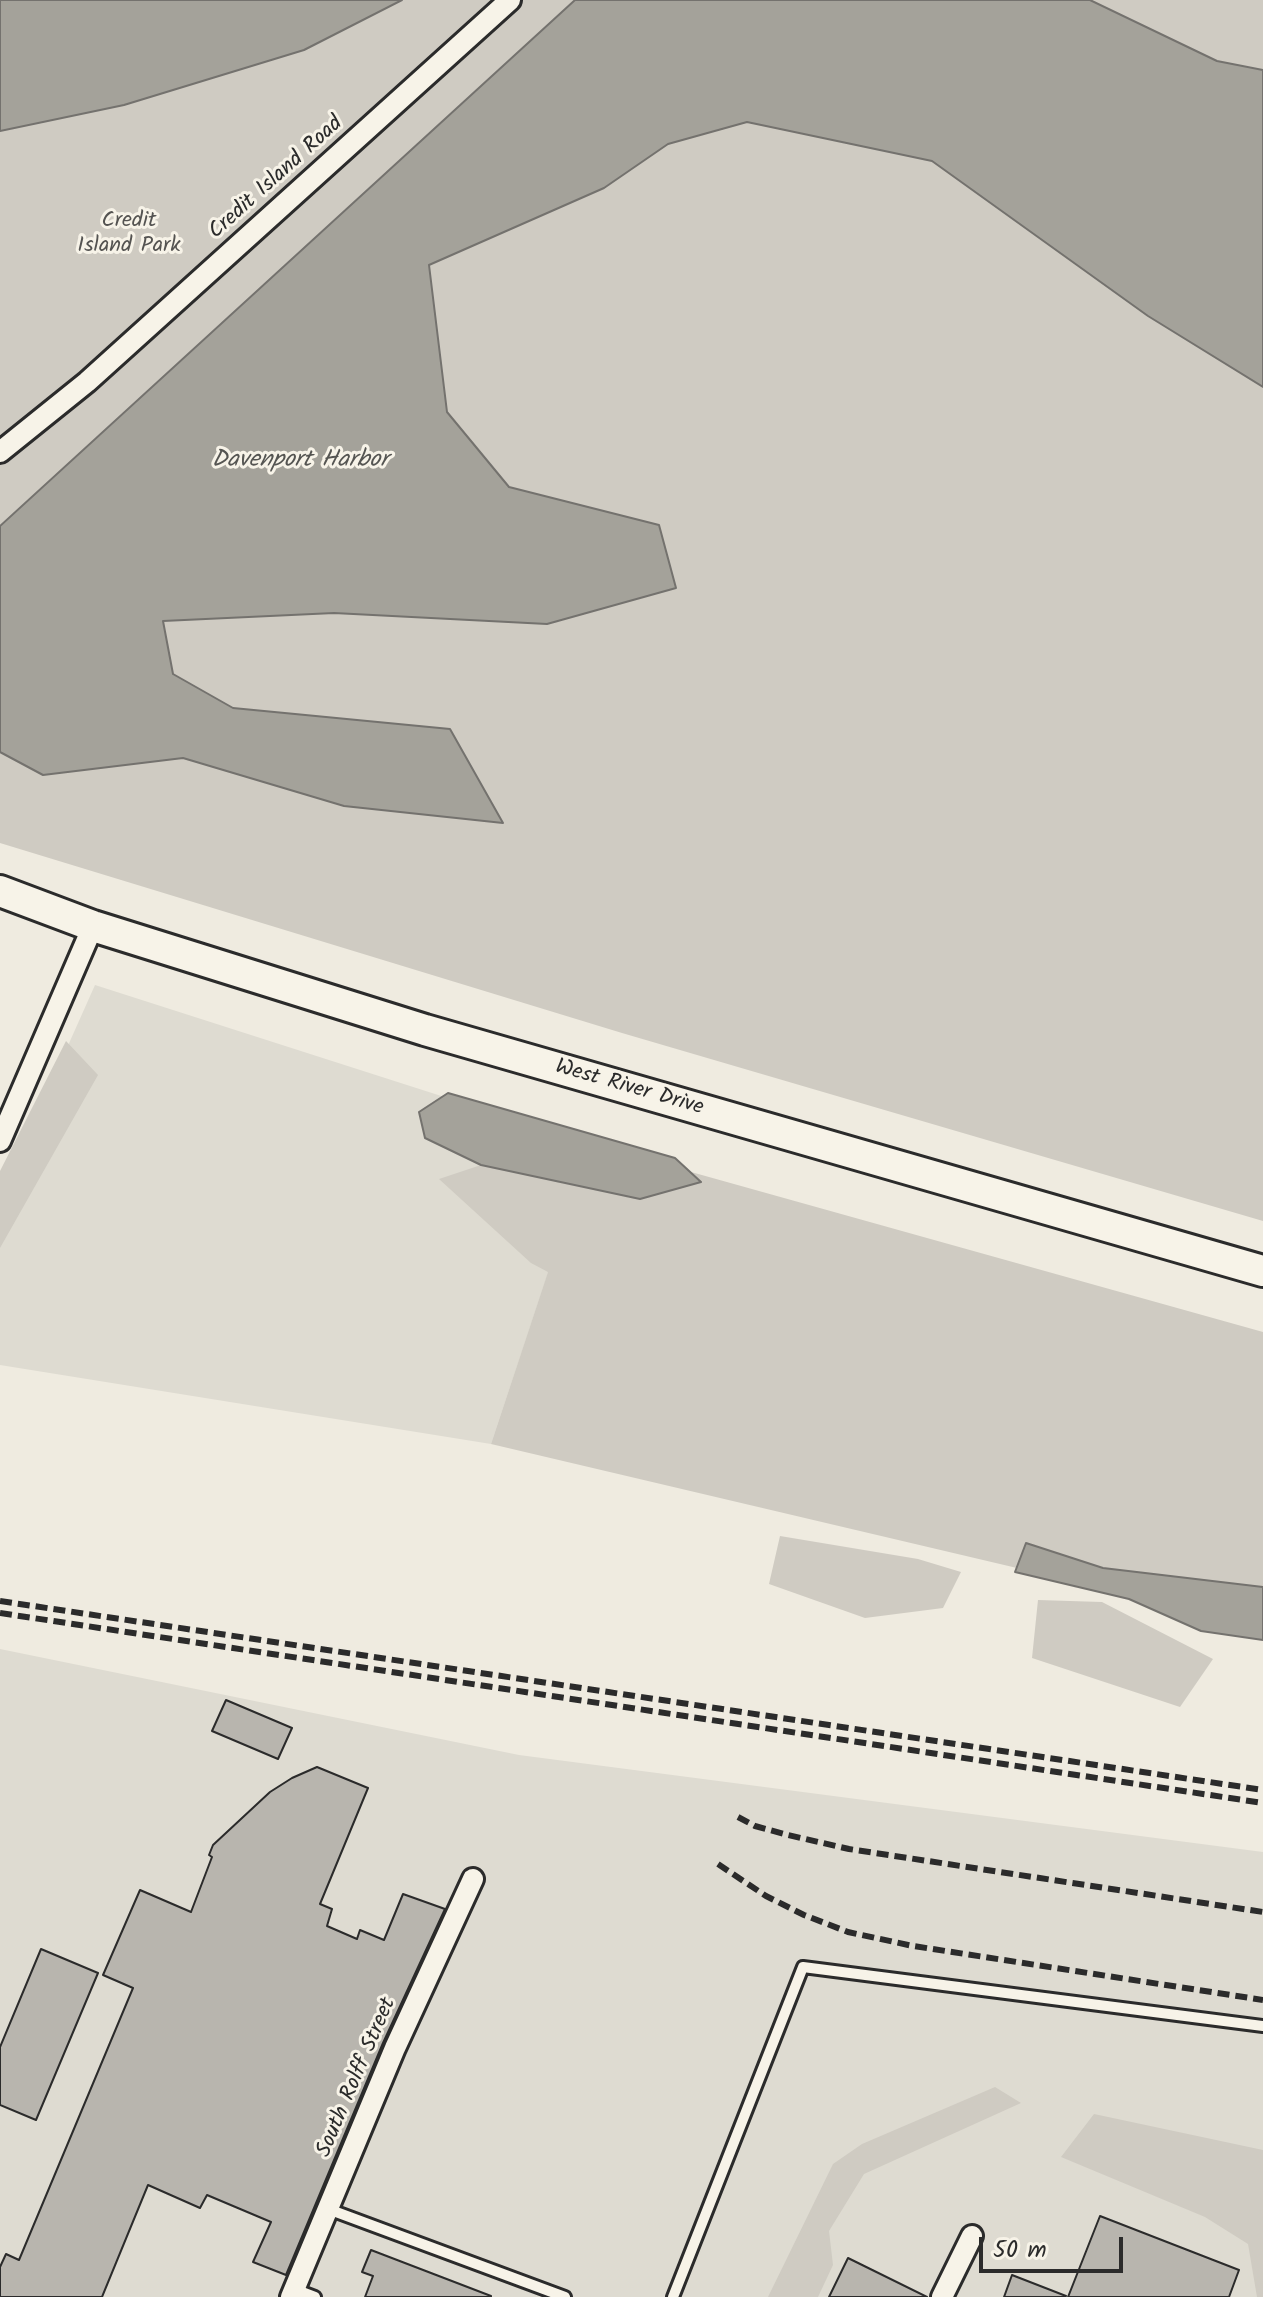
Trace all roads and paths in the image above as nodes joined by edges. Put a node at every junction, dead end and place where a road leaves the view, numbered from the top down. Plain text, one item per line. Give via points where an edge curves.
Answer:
1 (510, 0) edge
2 (0, 452) edge
3 (0, 891) edge
4 (93, 926) junction
5 (0, 1141) edge
6 (1263, 1271) edge
7 (473, 1879) dead end
8 (1263, 2026) edge
9 (328, 2209) junction
10 (972, 2236) dead end
11 (292, 2293) edge
12 (315, 2297) edge
13 (565, 2297) edge
14 (673, 2297) edge
15 (942, 2297) edge

1 - 2 street, Credit Island Road via 87,382
3 - 4 main road, West River Drive
4 - 5 street
4 - 6 main road, West River Drive via 425,1030
7 - 9 street, South Rolff Street
8 - 14 lane via 803,1967
9 - 11 street, South Rolff Street
9 - 13 lane
10 - 15 street
11 - 12 lane

